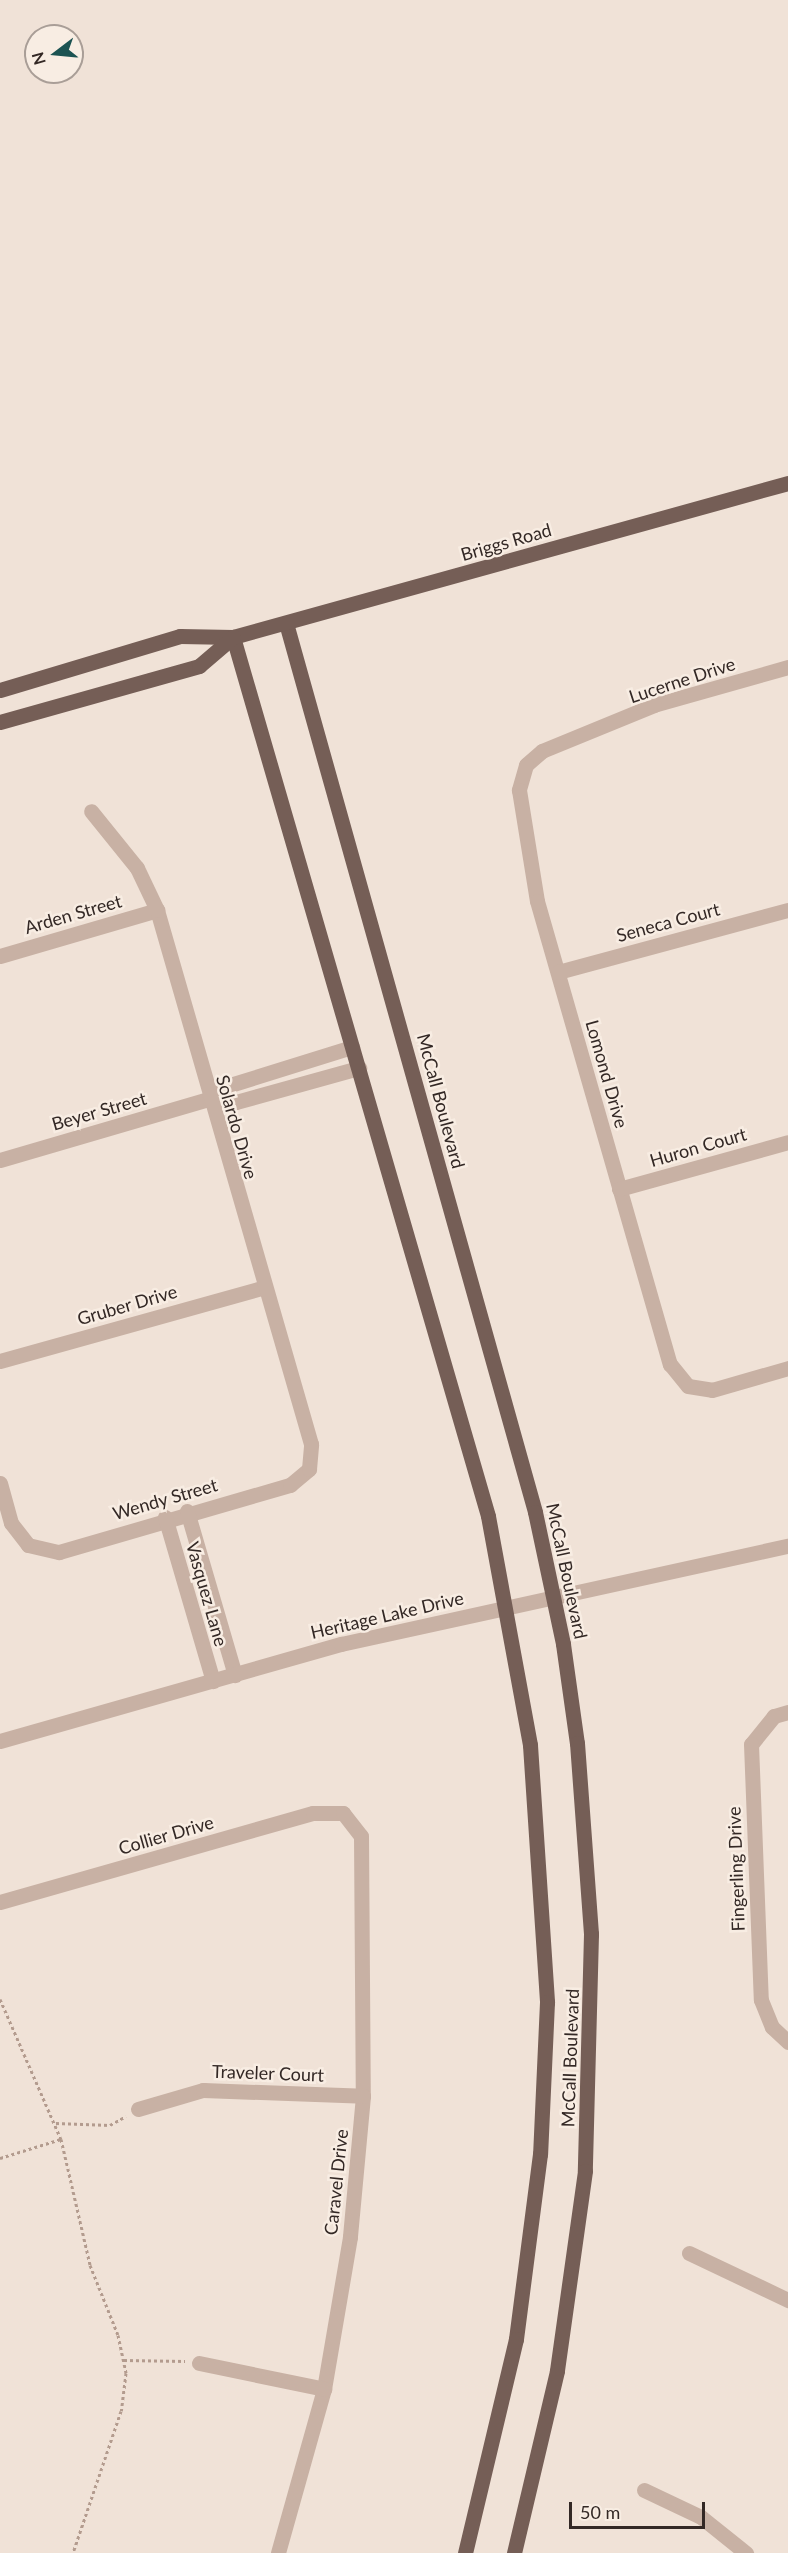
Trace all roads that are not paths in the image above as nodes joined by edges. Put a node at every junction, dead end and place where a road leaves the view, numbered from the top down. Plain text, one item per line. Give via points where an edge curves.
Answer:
1 (788, 483) edge
2 (286, 623) junction
3 (233, 637) junction
4 (788, 667) edge
5 (0, 690) edge
6 (0, 722) edge
7 (526, 765) joint
8 (91, 811) dead end
9 (157, 910) junction
10 (788, 910) edge
11 (0, 956) edge
12 (558, 972) junction
13 (352, 1047) junction
14 (359, 1068) junction
15 (209, 1100) junction
16 (788, 1142) edge
17 (0, 1160) edge
18 (619, 1189) junction
19 (264, 1287) junction
20 (0, 1361) edge
21 (788, 1368) edge
22 (309, 1469) joint
23 (0, 1483) edge
24 (187, 1511) junction
25 (165, 1517) junction
26 (788, 1546) edge
27 (554, 1598) junction
28 (508, 1608) junction
29 (235, 1675) junction
30 (213, 1681) junction
31 (781, 1714) edge
32 (0, 1741) edge
33 (343, 1813) joint
34 (0, 1902) edge
35 (788, 2042) edge
36 (363, 2096) junction
37 (138, 2109) road end
38 (689, 2253) dead end
39 (788, 2300) edge
40 (199, 2363) road end
41 (324, 2389) junction
42 (644, 2490) dead end
43 (278, 2553) edge
44 (465, 2553) edge
45 (514, 2553) edge
46 (746, 2553) edge

1 - 2 main road, Briggs Road
2 - 3 main road, Briggs Road
2 - 27 main road, McCall Boulevard via 534,1512
3 - 5 main road, Briggs Road via 180,636
3 - 6 main road, Briggs Road via 199,666
3 - 13 main road, McCall Boulevard
4 - 7 street, Lucerne Drive via 654,705 542,751
7 - 12 street, Lomond Drive via 519,790 537,901
8 - 9 street, Solardo Drive via 136,868
9 - 11 street, Arden Street
9 - 15 street, Solardo Drive
10 - 12 street, Seneca Court
12 - 18 street, Lomond Drive
13 - 14 main road, McCall Boulevard
13 - 15 street, Beyer Street via 230,1085
14 - 15 street, Beyer Street via 236,1102
14 - 28 main road, McCall Boulevard via 488,1516
15 - 17 street, Beyer Street
15 - 19 street, Solardo Drive
16 - 18 street, Huron Court
18 - 21 street, Lomond Drive via 670,1364 688,1386 712,1390
19 - 20 street, Gruber Drive
19 - 22 street, Solardo Drive via 311,1444
22 - 24 street, Wendy Street via 290,1485
23 - 25 street, Wendy Street via 11,1522 28,1545 59,1552
24 - 25 street, Wendy Street
24 - 29 street, Vasquez Lane
25 - 30 street, Vasquez Lane
26 - 27 street, Heritage Lake Drive
27 - 28 street, Heritage Lake Drive
27 - 45 main road, McCall Boulevard via 584,1814 591,1934 591,2081 575,2261 539,2458
28 - 29 street, Heritage Lake Drive via 341,1644
28 - 44 main road, McCall Boulevard via 540,1829 545,2075 532,2241 516,2339
29 - 30 street, Heritage Lake Drive
30 - 32 street, Heritage Lake Drive
31 - 35 street, Fingerling Drive via 751,1744 761,2000 772,2027
33 - 34 street, Collier Drive via 313,1813
33 - 36 street, Caravel Drive via 361,1836
36 - 37 street, Traveler Court via 203,2090
36 - 41 street, Caravel Drive via 351,2237
38 - 39 street
40 - 41 street
41 - 43 street, Caravel Drive
42 - 46 street via 701,2517

